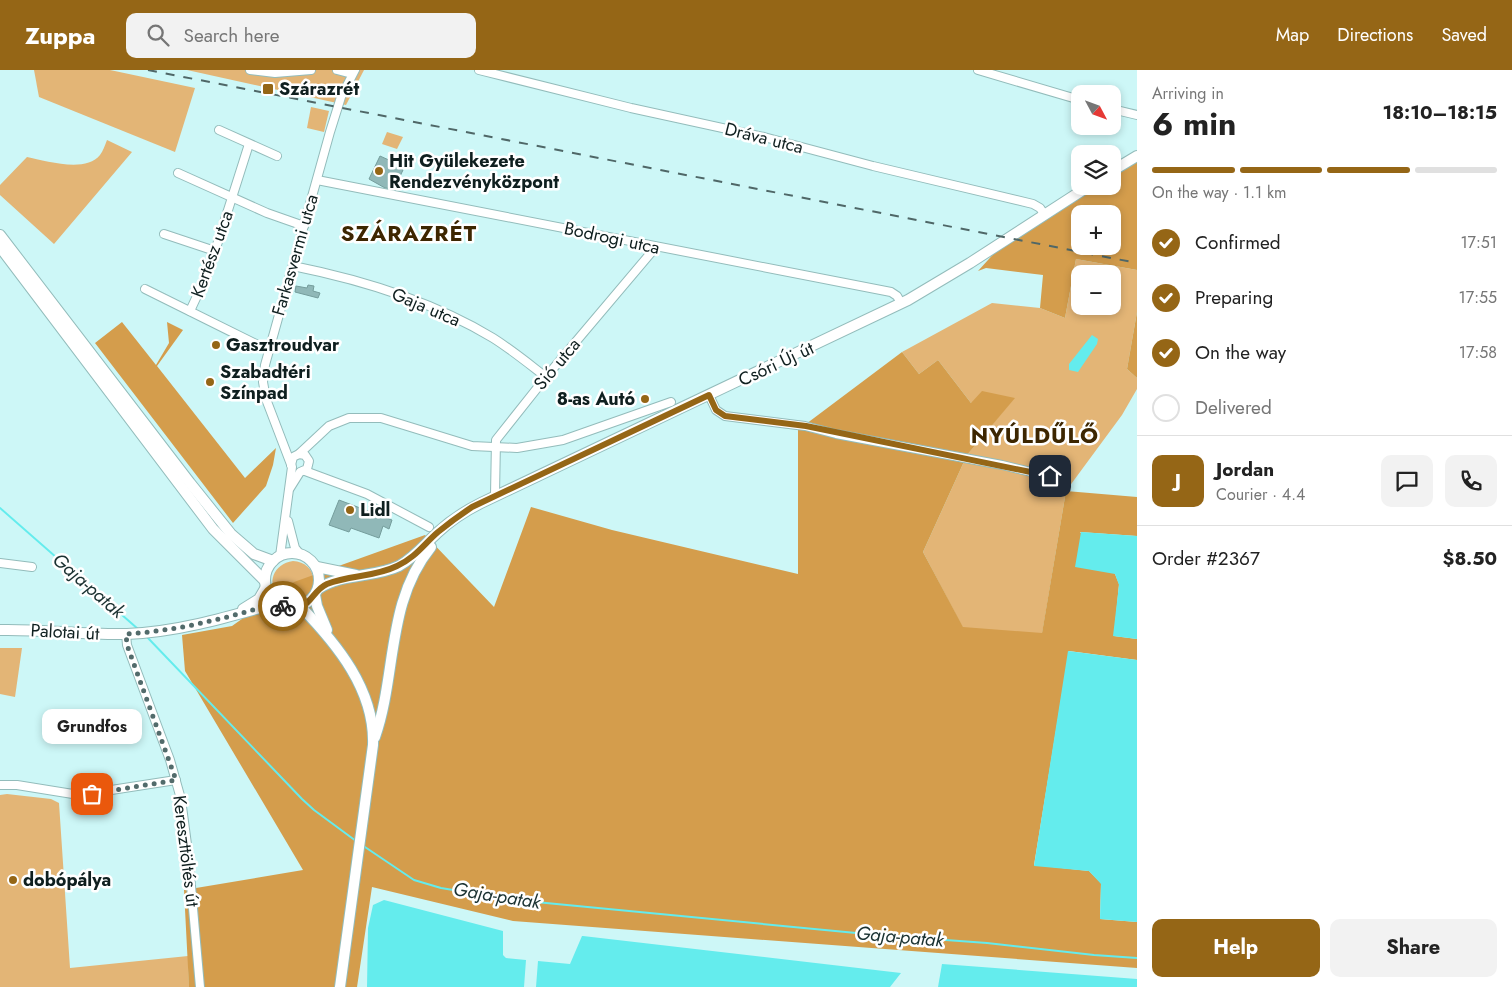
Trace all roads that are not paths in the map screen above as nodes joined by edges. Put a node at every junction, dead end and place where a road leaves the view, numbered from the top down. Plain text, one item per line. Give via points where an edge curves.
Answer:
1 (253, 70) edge
2 (311, 70) edge
3 (337, 70) edge
4 (479, 70) edge
5 (978, 70) edge
6 (354, 72) edge
7 (1071, 97) edge
8 (1121, 111) edge
9 (1137, 115) edge
10 (219, 130) dead end
11 (249, 144) junction
12 (277, 156) dead end
13 (1137, 156) edge
14 (1121, 166) edge
15 (178, 173) dead end
16 (317, 180) junction
17 (1075, 195) edge
18 (232, 198) junction
19 (1044, 214) junction
20 (304, 226) junction
21 (164, 234) dead end
22 (0, 235) edge
23 (0, 247) edge
24 (655, 248) junction
25 (215, 251) junction
26 (293, 266) junction
27 (145, 289) dead end
28 (901, 303) junction
29 (190, 311) junction
30 (268, 350) junction
31 (546, 376) junction
32 (709, 395) junction
33 (671, 402) dead end
34 (322, 433) junction
35 (283, 442) junction
36 (495, 448) junction
37 (298, 454) junction
38 (291, 466) junction
39 (306, 466) junction
40 (1066, 480) dead end
41 (289, 490) junction
42 (495, 496) junction
43 (287, 517) junction
44 (452, 520) junction
45 (429, 527) dead end
46 (225, 535) junction
47 (300, 554) junction
48 (276, 558) junction
49 (0, 563) edge
50 (32, 567) dead end
51 (317, 567) junction
52 (362, 576) junction
53 (265, 584) junction
54 (317, 592) junction
55 (277, 603) junction
56 (300, 606) junction
57 (225, 618) junction
58 (0, 630) edge
59 (128, 634) junction
60 (330, 638) junction
61 (373, 745) junction
62 (176, 780) junction
63 (0, 785) edge
64 (200, 987) edge
65 (340, 987) edge

1 - 2 street via 275,73
3 - 6 street
4 - 19 street, Dráva utca via 631,108 764,136 1033,204
5 - 7 street
6 - 16 street, Farkasvermi utca via 341,97
8 - 9 street
10 - 11 street
11 - 12 street
11 - 18 street, Kertész utca
13 - 14 main road
15 - 18 street, Kertész utca
16 - 20 street, Farkasvermi utca
16 - 24 street, Bodrogi utca
17 - 19 main road, Csóri Új út
18 - 20 street, Kertész utca
18 - 25 street, Kertész utca
19 - 28 main road, Csóri Új út
20 - 26 street, Farkasvermi utca
21 - 25 street
22 - 46 main road
23 - 46 main road
24 - 28 street, Bodrogi utca via 891,292
24 - 31 street, Sió utca
25 - 29 street, Kertész utca
26 - 30 street, Farkasvermi utca
26 - 31 street, Gaja utca via 341,276 432,306 491,337
27 - 29 street, Kertész utca
28 - 32 main road, Csóri Új út
29 - 30 street, Kertész utca
30 - 35 street, Farkasvermi utca via 264,389
31 - 36 street, Sió utca via 496,440
32 - 40 street via 716,410 725,416 806,426
32 - 42 main road, Csóri Új út
33 - 36 street via 554,442
34 - 36 street via 340,420 362,416 395,422 463,444
34 - 37 street
34 - 39 street
35 - 37 street, Farkasvermi utca
35 - 38 street, Farkasvermi utca
36 - 42 street, Sió utca
37 - 38 street
37 - 39 street, Farkasvermi utca via 305,455
38 - 39 street
38 - 41 street
39 - 41 street
39 - 45 street
41 - 43 street
42 - 44 main road, Csóri Új út
43 - 47 street via 295,548
43 - 48 street
44 - 52 main road via 411,558 388,571
44 - 61 main road via 420,562 402,602 383,711
46 - 48 main road via 254,554
46 - 53 main road
47 - 48 main road via 289,553
47 - 51 main road
48 - 53 main road via 267,569
49 - 50 street
51 - 52 main road
51 - 54 main road via 320,578
52 - 54 main road via 333,582
53 - 55 main road
53 - 57 main road via 262,595 252,605
54 - 56 main road
54 - 60 main road via 317,606
55 - 56 main road via 288,607
55 - 57 main road
56 - 60 main road
57 - 59 main road, Palotai út
58 - 59 main road, Palotai út
59 - 62 street, Kereszttöltés út via 127,645
60 - 61 main road via 366,696 373,723
61 - 65 main road
62 - 63 street via 79,795
62 - 64 street, Kereszttöltés út via 187,843

